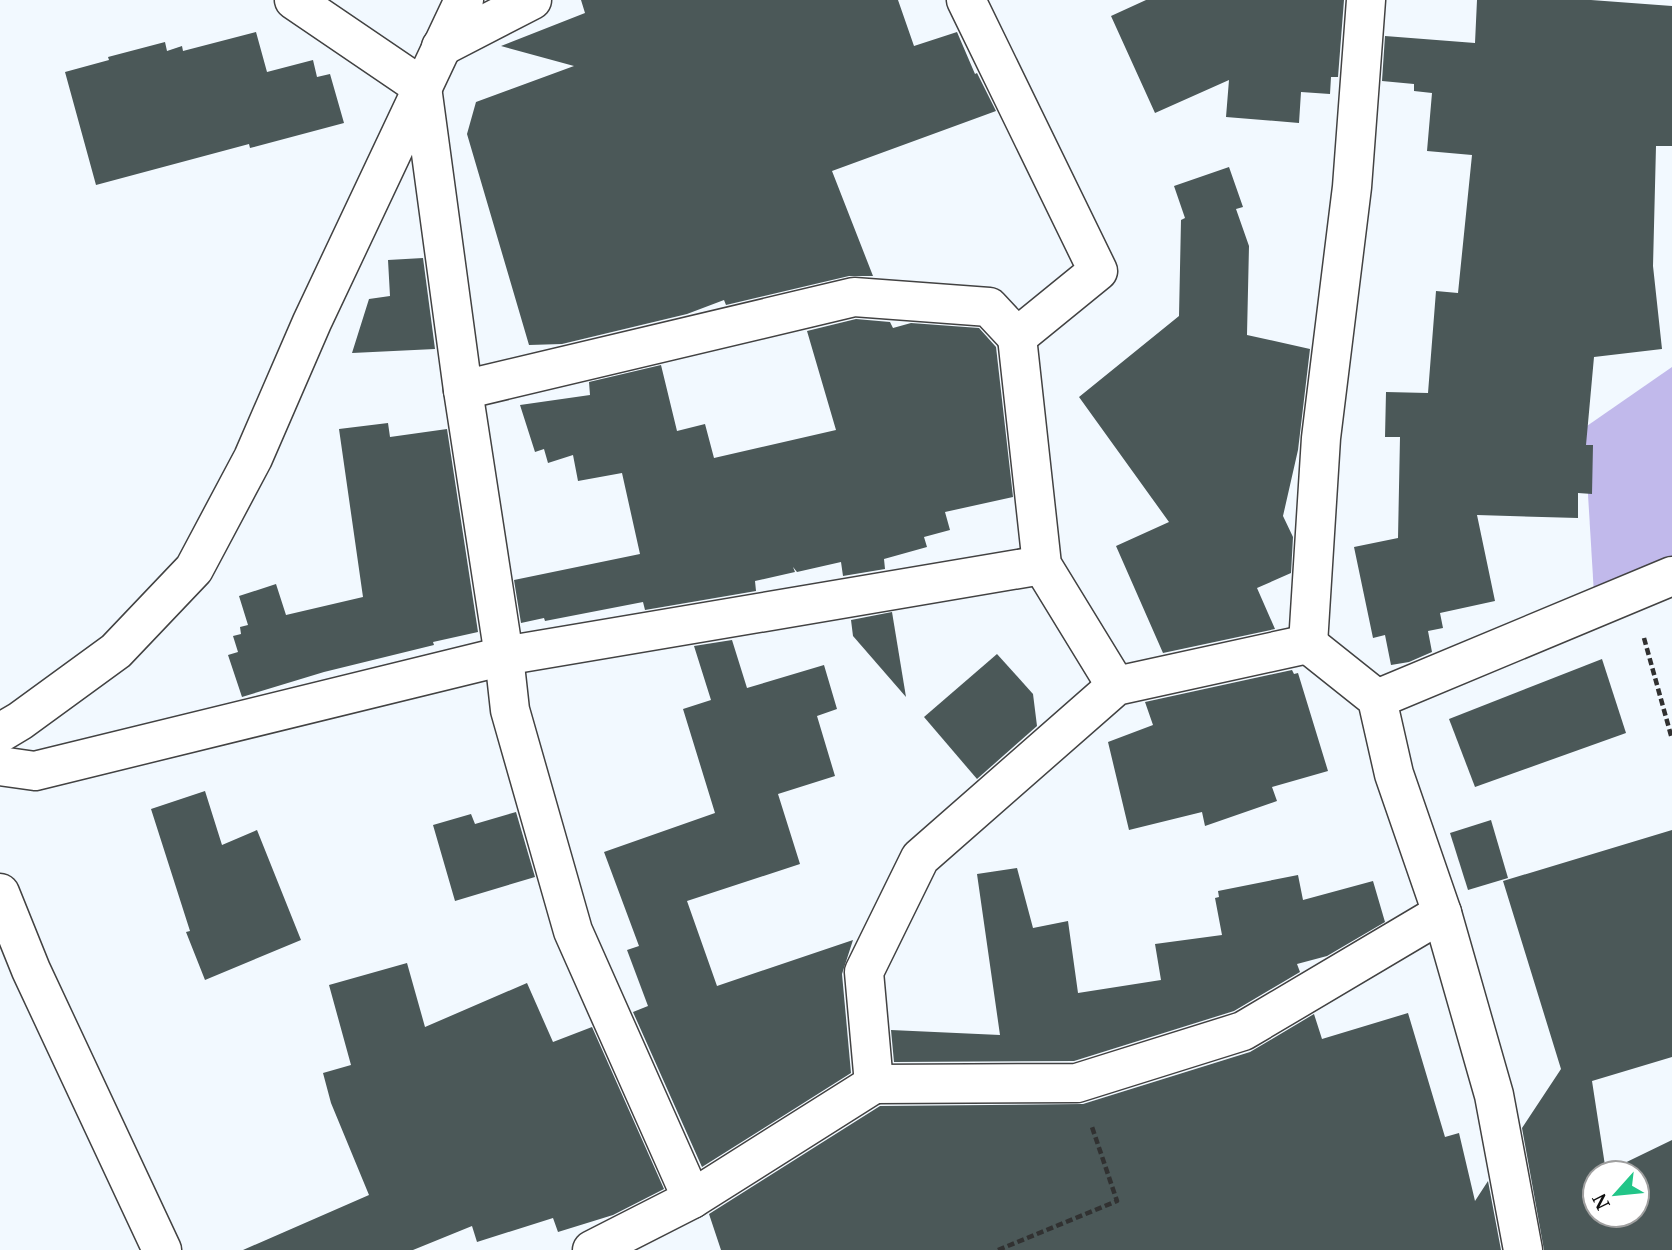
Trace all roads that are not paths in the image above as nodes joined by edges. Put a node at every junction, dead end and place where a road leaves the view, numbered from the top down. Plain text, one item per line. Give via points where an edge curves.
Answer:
1 (294, 0) edge
2 (464, 0) edge
3 (532, 0) edge
4 (966, 0) edge
5 (1366, 0) edge
6 (442, 47) junction
7 (422, 87) junction
8 (1017, 337) junction
9 (463, 390) junction
10 (1042, 565) junction
11 (1672, 576) edge
12 (1308, 644) junction
13 (504, 656) junction
14 (1116, 686) junction
15 (1377, 699) junction
16 (0, 733) edge
17 (0, 766) edge
18 (0, 893) edge
19 (1442, 914) junction
20 (874, 1084) junction
21 (692, 1199) junction
22 (162, 1250) edge
23 (592, 1250) edge
24 (1523, 1250) edge

1 - 7 street
2 - 6 street
3 - 6 street
4 - 8 street via 1098,271
5 - 12 street via 1352,187 1321,438
6 - 7 street
7 - 9 street
7 - 16 street via 253,458 194,569 117,651
8 - 9 street via 989,307 854,297
8 - 10 street
9 - 13 street
10 - 13 street
10 - 14 street
11 - 15 street
12 - 14 street
12 - 15 street
13 - 17 street via 35,771
13 - 21 street via 510,710 573,932
14 - 20 street via 920,859 864,972
15 - 19 street via 1394,774
18 - 22 street via 31,970
19 - 20 street via 1243,1031 1077,1083
19 - 24 street via 1494,1095
20 - 21 street
21 - 23 street

